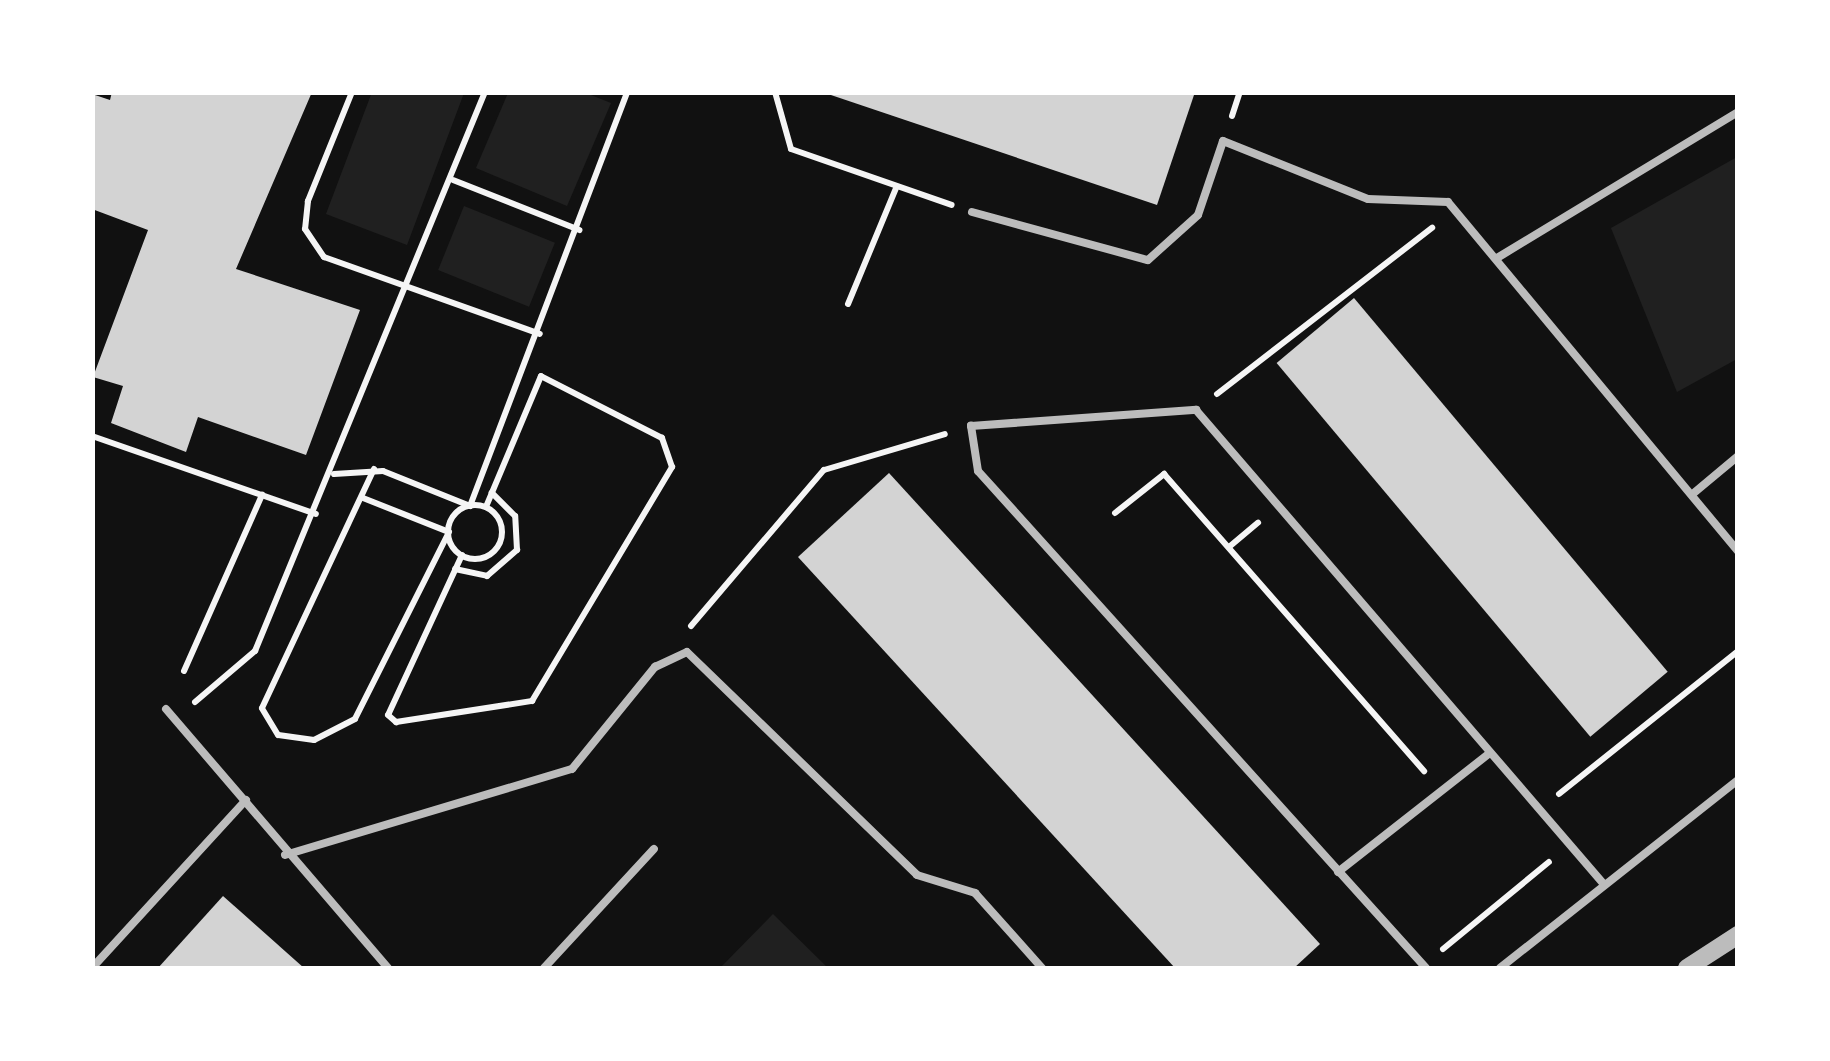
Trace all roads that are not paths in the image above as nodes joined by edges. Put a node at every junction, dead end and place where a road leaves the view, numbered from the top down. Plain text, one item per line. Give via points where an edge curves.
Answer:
1 (1738, 112) edge
2 (972, 212) road end
3 (1497, 258) junction
4 (1738, 456) edge
5 (1695, 492) junction
6 (1738, 550) edge
7 (168, 712) road end
8 (1490, 752) junction
9 (1738, 780) edge
10 (246, 800) junction
11 (654, 849) dead end
12 (285, 855) junction
13 (1338, 872) junction
14 (1602, 882) junction
15 (1738, 935) edge
16 (1424, 967) edge
17 (92, 968) edge
18 (388, 968) edge
19 (544, 968) edge
20 (1042, 968) edge
21 (1500, 968) edge
22 (1688, 968) edge

1 - 3 lane
2 - 3 lane via 1148,260 1198,215 1223,141 1368,199 1448,202
3 - 5 lane
4 - 5 lane
5 - 6 lane
7 - 10 lane
8 - 13 lane
8 - 13 lane via 1196,410 971,426 978,471
8 - 14 lane
9 - 14 lane
10 - 12 lane
10 - 17 lane
11 - 19 lane
12 - 18 lane
12 - 20 lane via 572,769 655,667 687,652 917,875 974,893
13 - 16 lane
14 - 21 lane
15 - 22 street

